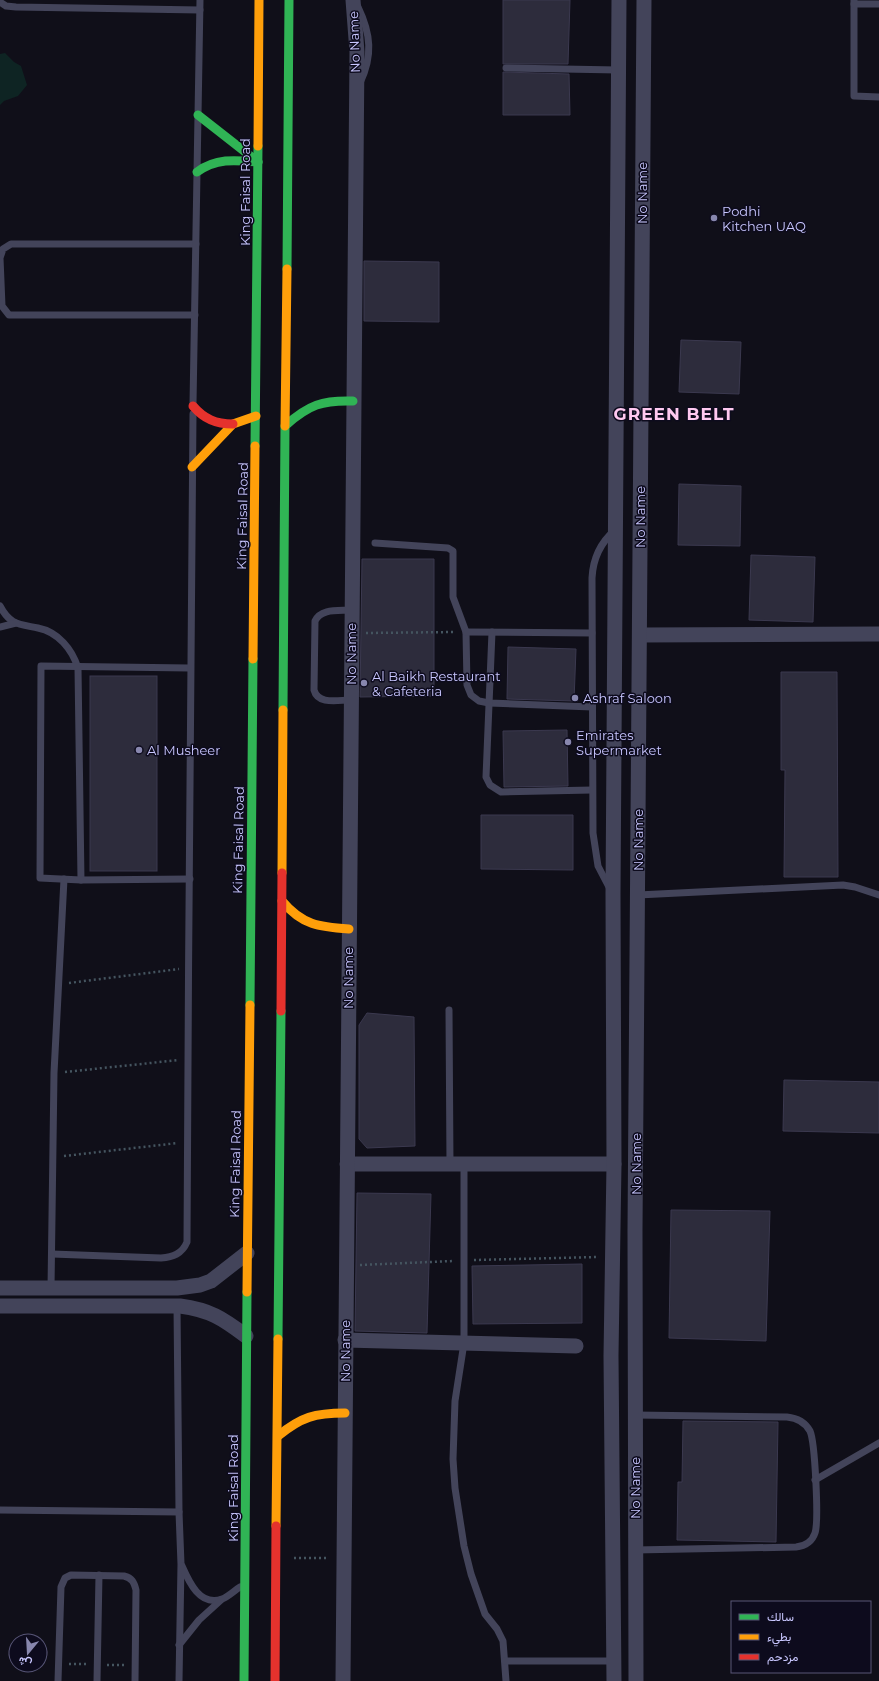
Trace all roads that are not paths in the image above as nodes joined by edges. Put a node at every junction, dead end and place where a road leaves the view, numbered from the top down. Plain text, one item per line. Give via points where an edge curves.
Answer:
1 (200, 0) edge
2 (259, 0) edge
3 (289, 0) edge
4 (354, 0) edge
5 (619, 0) edge
6 (644, 0) edge
7 (0, 2) edge
8 (854, 2) edge
9 (879, 4) edge
10 (200, 10) junction
11 (506, 68) dead end
12 (618, 70) junction
13 (879, 96) edge
14 (198, 115) junction
15 (258, 162) junction
16 (197, 172) junction
17 (196, 244) junction
18 (195, 315) junction
19 (353, 401) junction
20 (193, 406) junction
21 (256, 416) junction
22 (233, 424) junction
23 (286, 425) junction
24 (192, 467) junction
25 (615, 530) junction
26 (375, 543) dead end
27 (0, 606) edge
28 (351, 610) junction
29 (16, 623) junction
30 (0, 627) edge
31 (466, 632) junction
32 (492, 632) junction
33 (592, 632) junction
34 (879, 634) edge
35 (640, 635) junction
36 (78, 668) junction
37 (189, 668) junction
38 (350, 700) junction
39 (489, 703) junction
40 (592, 707) junction
41 (592, 790) junction
42 (64, 879) junction
43 (190, 879) junction
44 (81, 880) junction
45 (614, 894) junction
46 (638, 895) junction
47 (879, 895) edge
48 (282, 901) junction
49 (349, 929) junction
50 (449, 1010) dead end
51 (347, 1164) junction
52 (457, 1164) junction
53 (614, 1164) junction
54 (247, 1253) junction
55 (52, 1254) junction
56 (0, 1288) edge
57 (51, 1288) junction
58 (0, 1306) edge
59 (52, 1306) junction
60 (177, 1306) junction
61 (246, 1336) junction
62 (345, 1340) junction
63 (464, 1343) junction
64 (576, 1346) dead end
65 (345, 1413) junction
66 (636, 1415) junction
67 (278, 1436) junction
68 (879, 1443) edge
69 (815, 1480) junction
70 (0, 1510) edge
71 (179, 1512) junction
72 (635, 1550) junction
73 (181, 1564) junction
74 (99, 1575) junction
75 (246, 1583) junction
76 (222, 1599) junction
77 (179, 1645) junction
78 (505, 1661) junction
79 (614, 1661) junction
80 (58, 1681) edge
81 (97, 1681) edge
82 (135, 1681) edge
83 (179, 1681) edge
84 (244, 1681) edge
85 (275, 1681) edge
86 (343, 1681) edge
87 (506, 1681) edge
88 (614, 1681) edge
89 (636, 1681) edge

1 - 10 lane
2 - 15 main road, King Faisal Road
3 - 23 main road
4 - 19 street, No Name via 357,43
5 - 12 street, No Name
6 - 35 street, No Name
7 - 10 lane via 6,6 16,7
8 - 9 lane
8 - 13 lane via 854,96
10 - 14 lane
11 - 12 lane
12 - 25 street, No Name
14 - 15 main road
14 - 16 lane
15 - 16 main road via 217,160
15 - 21 main road, King Faisal Road
16 - 17 lane
17 - 18 lane
17 - 18 lane via 11,244 3,249 0,258 2,306 10,315
18 - 20 lane
19 - 23 main road via 334,400 317,403 301,411
19 - 28 street, No Name
20 - 22 main road via 210,421
20 - 24 lane
21 - 22 main road
21 - 54 main road, King Faisal Road
22 - 24 main road
23 - 48 main road
24 - 37 lane
25 - 33 lane via 602,543 594,559
25 - 45 street, No Name
26 - 31 lane via 452,550 453,597
27 - 29 lane
28 - 38 street, No Name
28 - 38 lane via 324,612 315,621 314,690 322,700
29 - 30 lane
29 - 36 lane via 53,634 69,649
31 - 32 lane
31 - 39 lane via 468,685 471,694 479,701
32 - 33 lane
32 - 39 lane
33 - 40 lane
34 - 35 street
35 - 46 street, No Name
36 - 37 lane
36 - 42 lane via 41,666 40,878
36 - 44 lane
37 - 43 lane
38 - 49 street, No Name
39 - 40 lane
39 - 41 lane via 486,777 493,788 506,792
40 - 41 lane
41 - 45 lane via 594,850 600,871
42 - 44 lane
42 - 55 lane via 54,1073
43 - 44 lane
43 - 55 lane via 187,1242 175,1256 161,1258
45 - 53 street, No Name
46 - 47 lane via 843,885
46 - 66 street, No Name
48 - 49 main road via 304,922 322,927
48 - 67 main road
49 - 51 street, No Name
50 - 52 lane
51 - 52 street, No Name
51 - 62 street, No Name
52 - 53 street, No Name
52 - 63 lane via 464,1261
53 - 79 street, No Name
54 - 57 street via 211,1281 200,1285 177,1288
54 - 61 main road, King Faisal Road
55 - 57 lane
56 - 57 street
57 - 59 street
58 - 59 street
59 - 60 street
60 - 61 street via 214,1314
60 - 71 lane
61 - 75 main road, King Faisal Road
62 - 63 street
62 - 65 street, No Name
63 - 64 street
63 - 78 lane via 453,1430 459,1517 480,1602 485,1614 501,1635
65 - 67 main road via 306,1416 292,1423
65 - 86 street, No Name
66 - 69 lane via 798,1419 807,1426 812,1436
66 - 72 street, No Name
67 - 85 main road
68 - 69 lane
69 - 72 lane via 815,1533 813,1539 802,1546
70 - 71 lane
71 - 73 lane
72 - 89 street, No Name
73 - 76 lane via 196,1593 208,1599
73 - 77 lane
74 - 80 lane via 71,1575 65,1578 61,1587
74 - 81 lane
74 - 82 lane via 124,1576 134,1582
75 - 76 lane
75 - 84 main road, King Faisal Road
76 - 77 lane via 199,1620
77 - 83 lane
78 - 79 lane
78 - 87 lane
79 - 88 street, No Name

